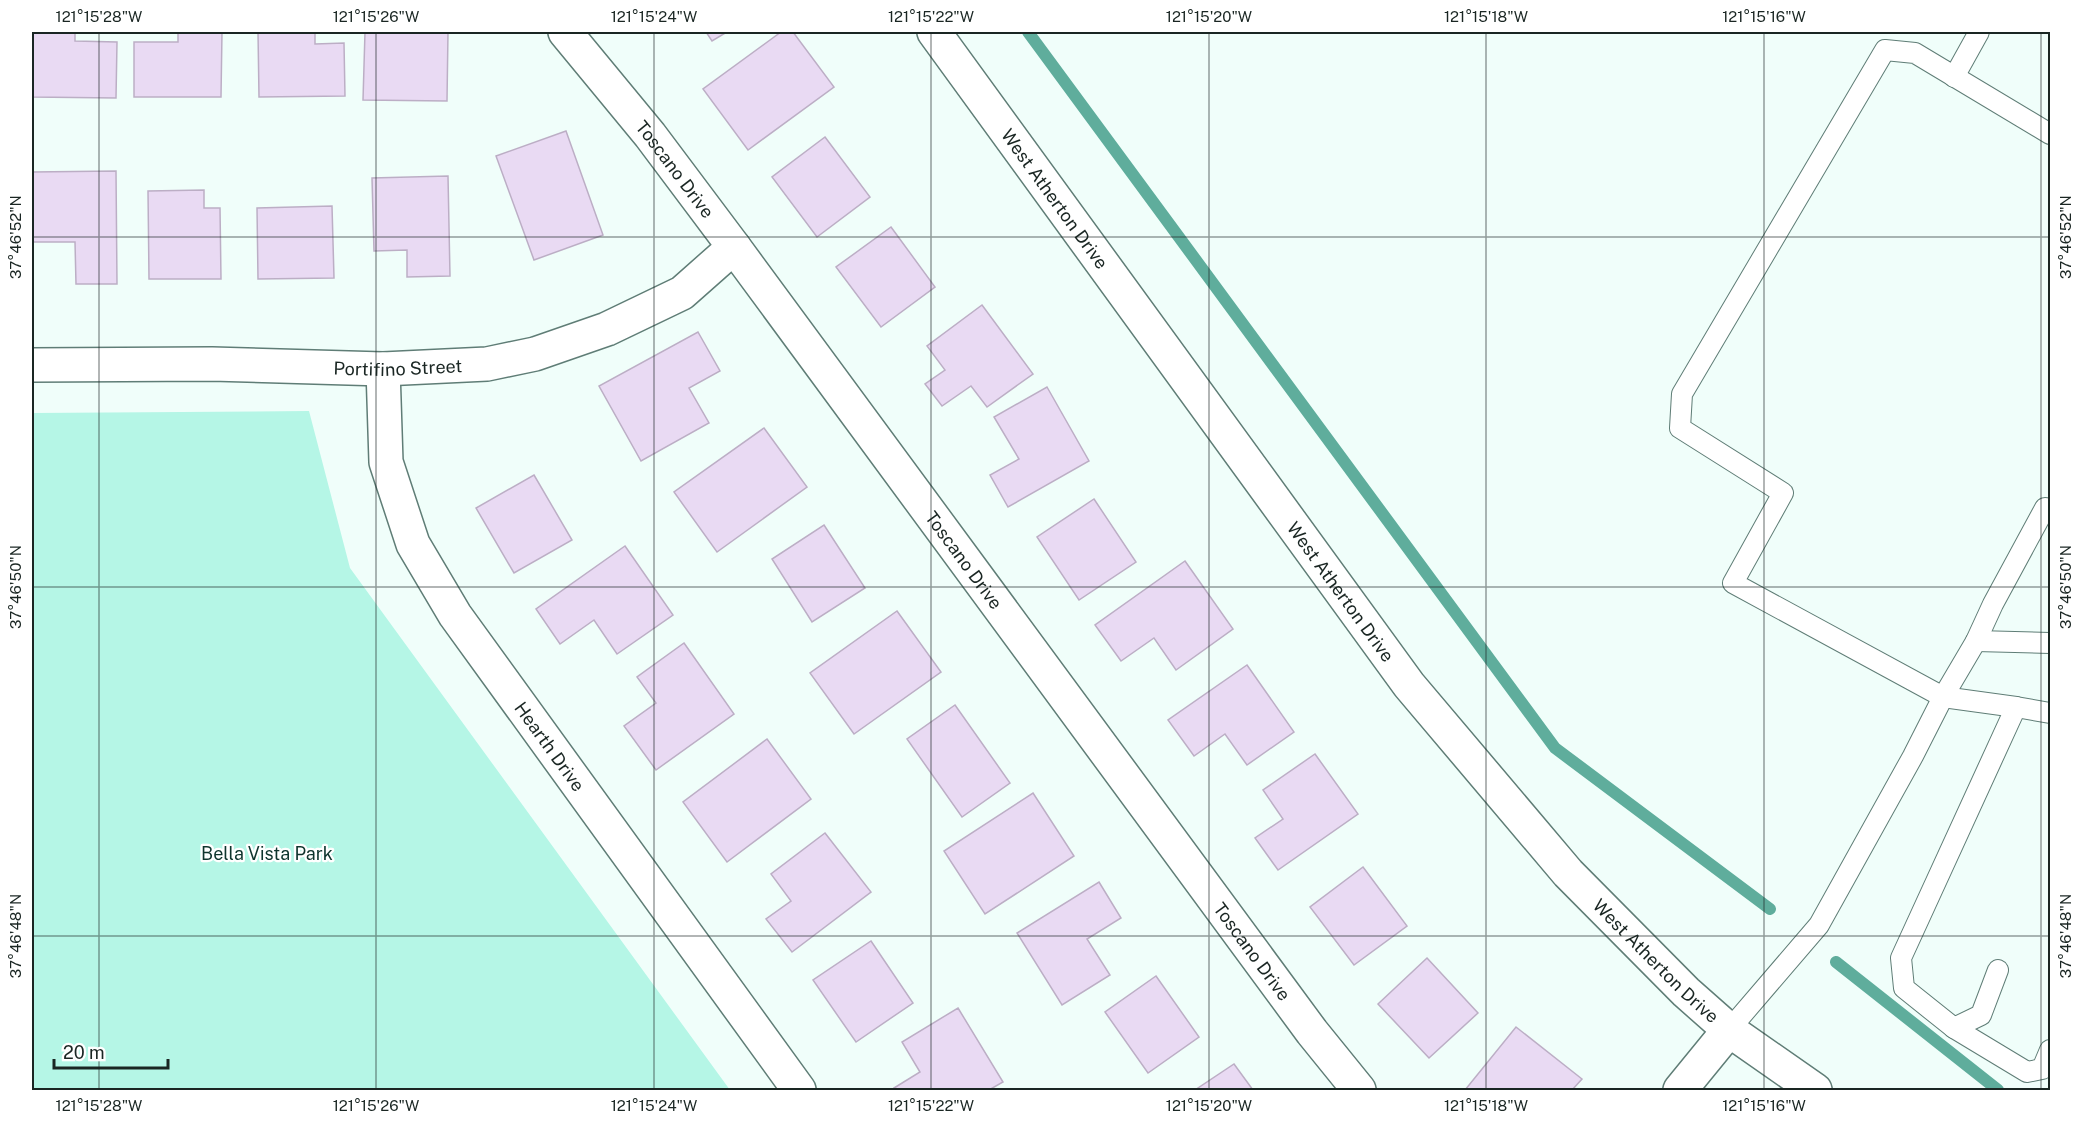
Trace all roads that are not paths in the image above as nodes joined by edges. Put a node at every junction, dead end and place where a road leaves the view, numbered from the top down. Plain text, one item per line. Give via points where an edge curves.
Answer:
1 (565, 32) edge
2 (934, 32) edge
3 (1979, 32) edge
4 (1954, 77) junction
5 (2050, 134) edge
6 (734, 247) junction
7 (32, 365) edge
8 (383, 369) junction
9 (2049, 506) edge
10 (1976, 641) junction
11 (2050, 643) edge
12 (1943, 697) junction
13 (2016, 707) junction
14 (2050, 712) edge
15 (1998, 970) dead end
16 (1954, 1028) junction
17 (1728, 1030) junction
18 (2050, 1050) edge
19 (799, 1090) edge
20 (1359, 1090) edge
21 (1680, 1090) edge
22 (1815, 1090) edge

1 - 6 street, Toscano Drive via 650,135
2 - 17 street, West Atherton Drive via 1409,685 1568,873
3 - 4 lane
4 - 5 lane
4 - 12 lane via 1915,53 1885,50 1682,394 1680,428 1784,493 1733,583
6 - 8 street, Portifino Street via 682,292 607,329 535,354 487,364
6 - 20 street, Toscano Drive via 1305,1023
7 - 8 street, Portifino Street via 212,364
8 - 19 street, Hearth Drive via 386,462 413,544 455,615
9 - 10 lane
10 - 11 lane
10 - 12 lane
12 - 13 lane
12 - 17 lane via 1820,925
13 - 14 lane
13 - 16 lane via 1901,958 1904,988
15 - 16 lane via 1981,1015
16 - 18 lane via 2027,1072 2042,1069
17 - 21 street
17 - 22 street, West Atherton Drive

